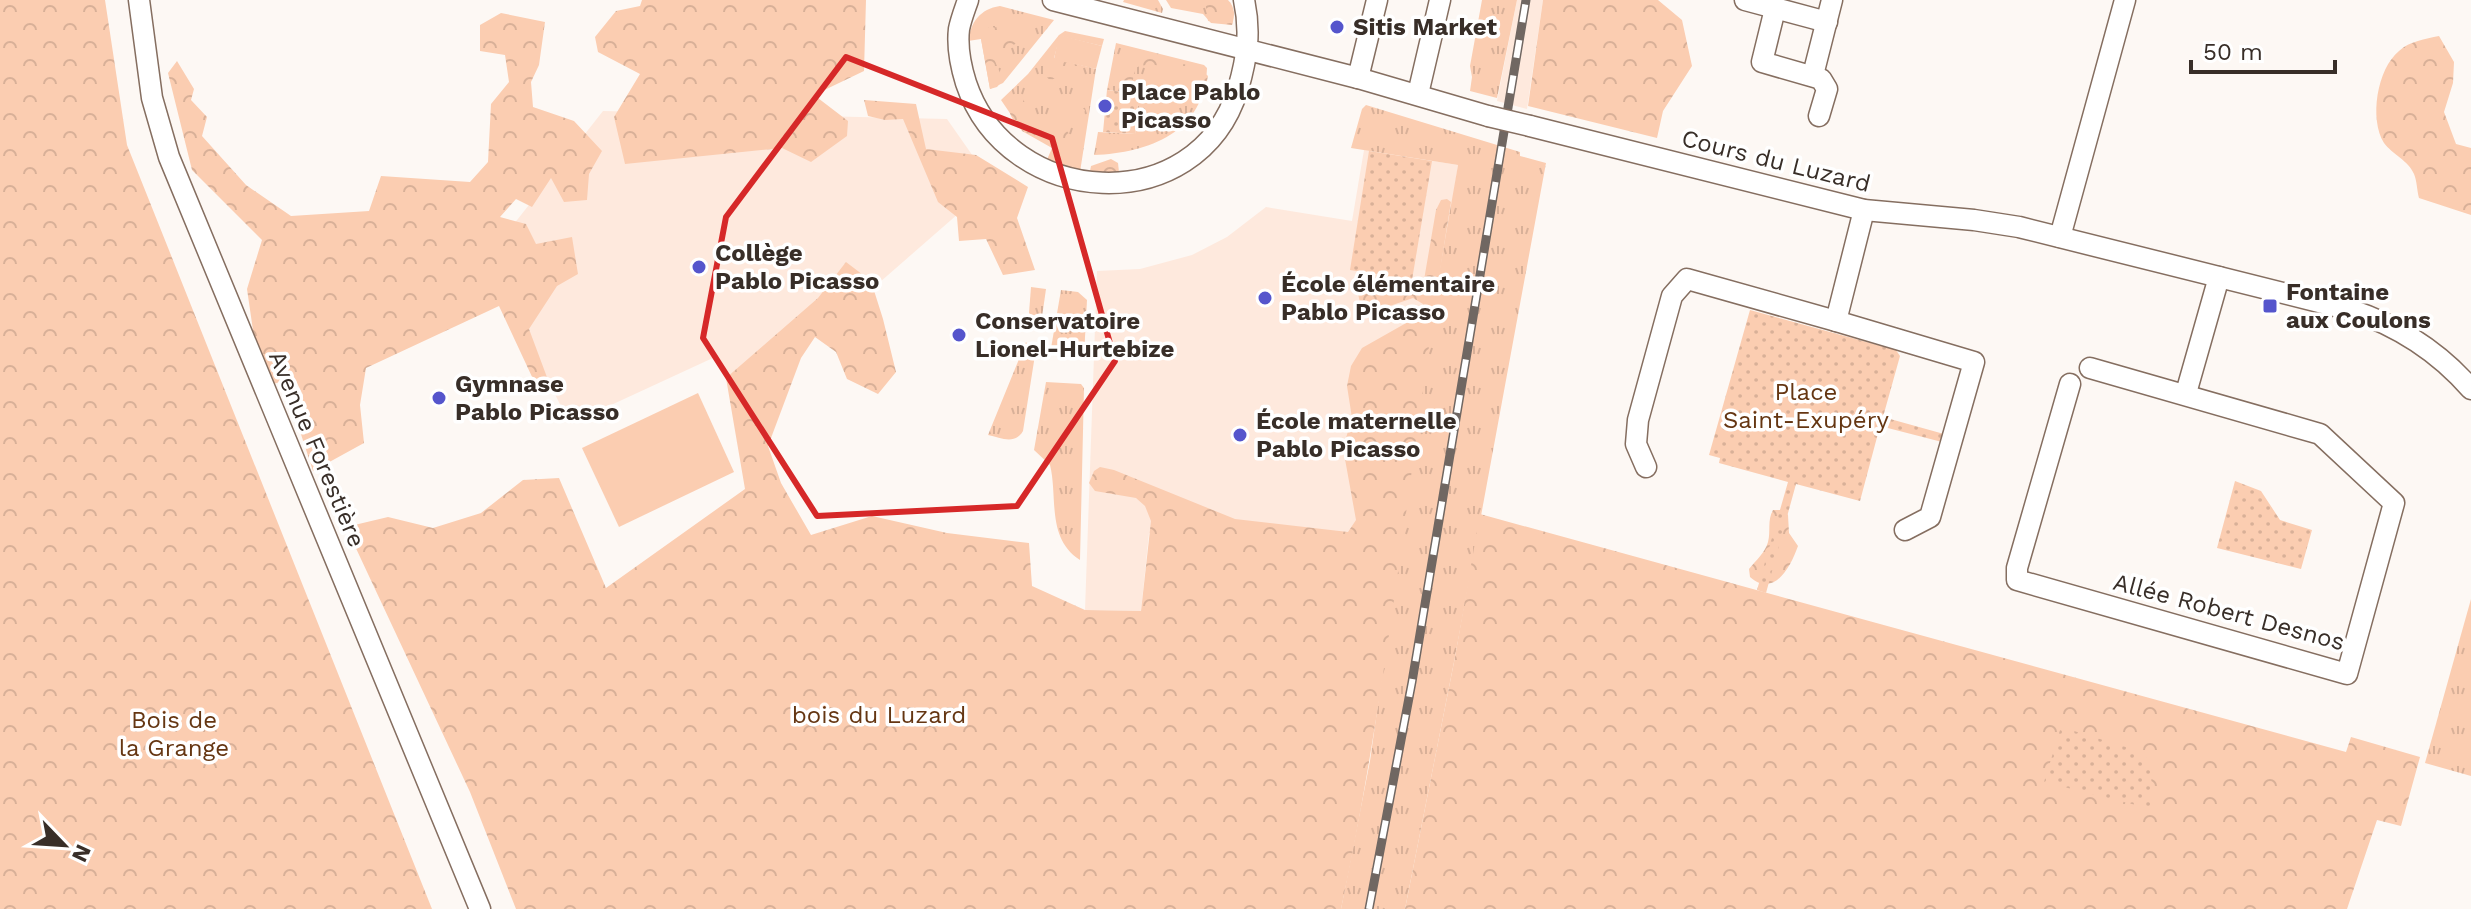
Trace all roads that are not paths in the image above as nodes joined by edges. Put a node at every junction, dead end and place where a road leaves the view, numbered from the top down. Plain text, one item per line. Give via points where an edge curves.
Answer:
1 (139, 0) edge
2 (968, 0) edge
3 (1244, 0) edge
4 (1377, 0) edge
5 (1440, 0) edge
6 (1745, 0) edge
7 (1832, 0) edge
8 (2125, 0) edge
9 (1061, 1) edge
10 (1775, 9) junction
11 (1827, 22) junction
12 (1247, 50) junction
13 (1813, 75) junction
14 (1358, 78) junction
15 (1418, 94) junction
16 (1819, 116) dead end
17 (1864, 210) junction
18 (2060, 237) junction
19 (2219, 277) junction
20 (1836, 321) junction
21 (2090, 368) dead end
22 (2070, 384) dead end
23 (2470, 387) edge
24 (2186, 393) junction
25 (1646, 467) dead end
26 (1905, 530) dead end
27 (480, 909) edge

1 - 27 street, Avenue Forestière via 152,98 169,157
2 - 12 street via 959,29 960,52 976,107 1007,147 1027,162 1084,183 1155,175 1196,151 1232,106
3 - 12 street
4 - 14 street
5 - 15 street
6 - 10 street
7 - 11 street
8 - 18 street
9 - 12 street, Cours du Luzard
10 - 11 street
10 - 13 street via 1762,62
11 - 13 street
12 - 14 street, Cours du Luzard
13 - 16 street via 1827,89
14 - 15 street, Cours du Luzard
15 - 17 street, Cours du Luzard, bridge
17 - 18 street, Cours du Luzard via 1996,222
17 - 20 street
18 - 19 street, Cours du Luzard
19 - 23 street, Cours du Luzard via 2385,323 2434,353
19 - 24 street
20 - 25 street via 1687,279 1672,296 1638,420 1636,444
20 - 26 street via 1974,362 1930,517
21 - 24 street, Allée Robert Desnos
22 - 24 street, Allée Robert Desnos via 2017,580 2347,674 2394,503 2320,434

